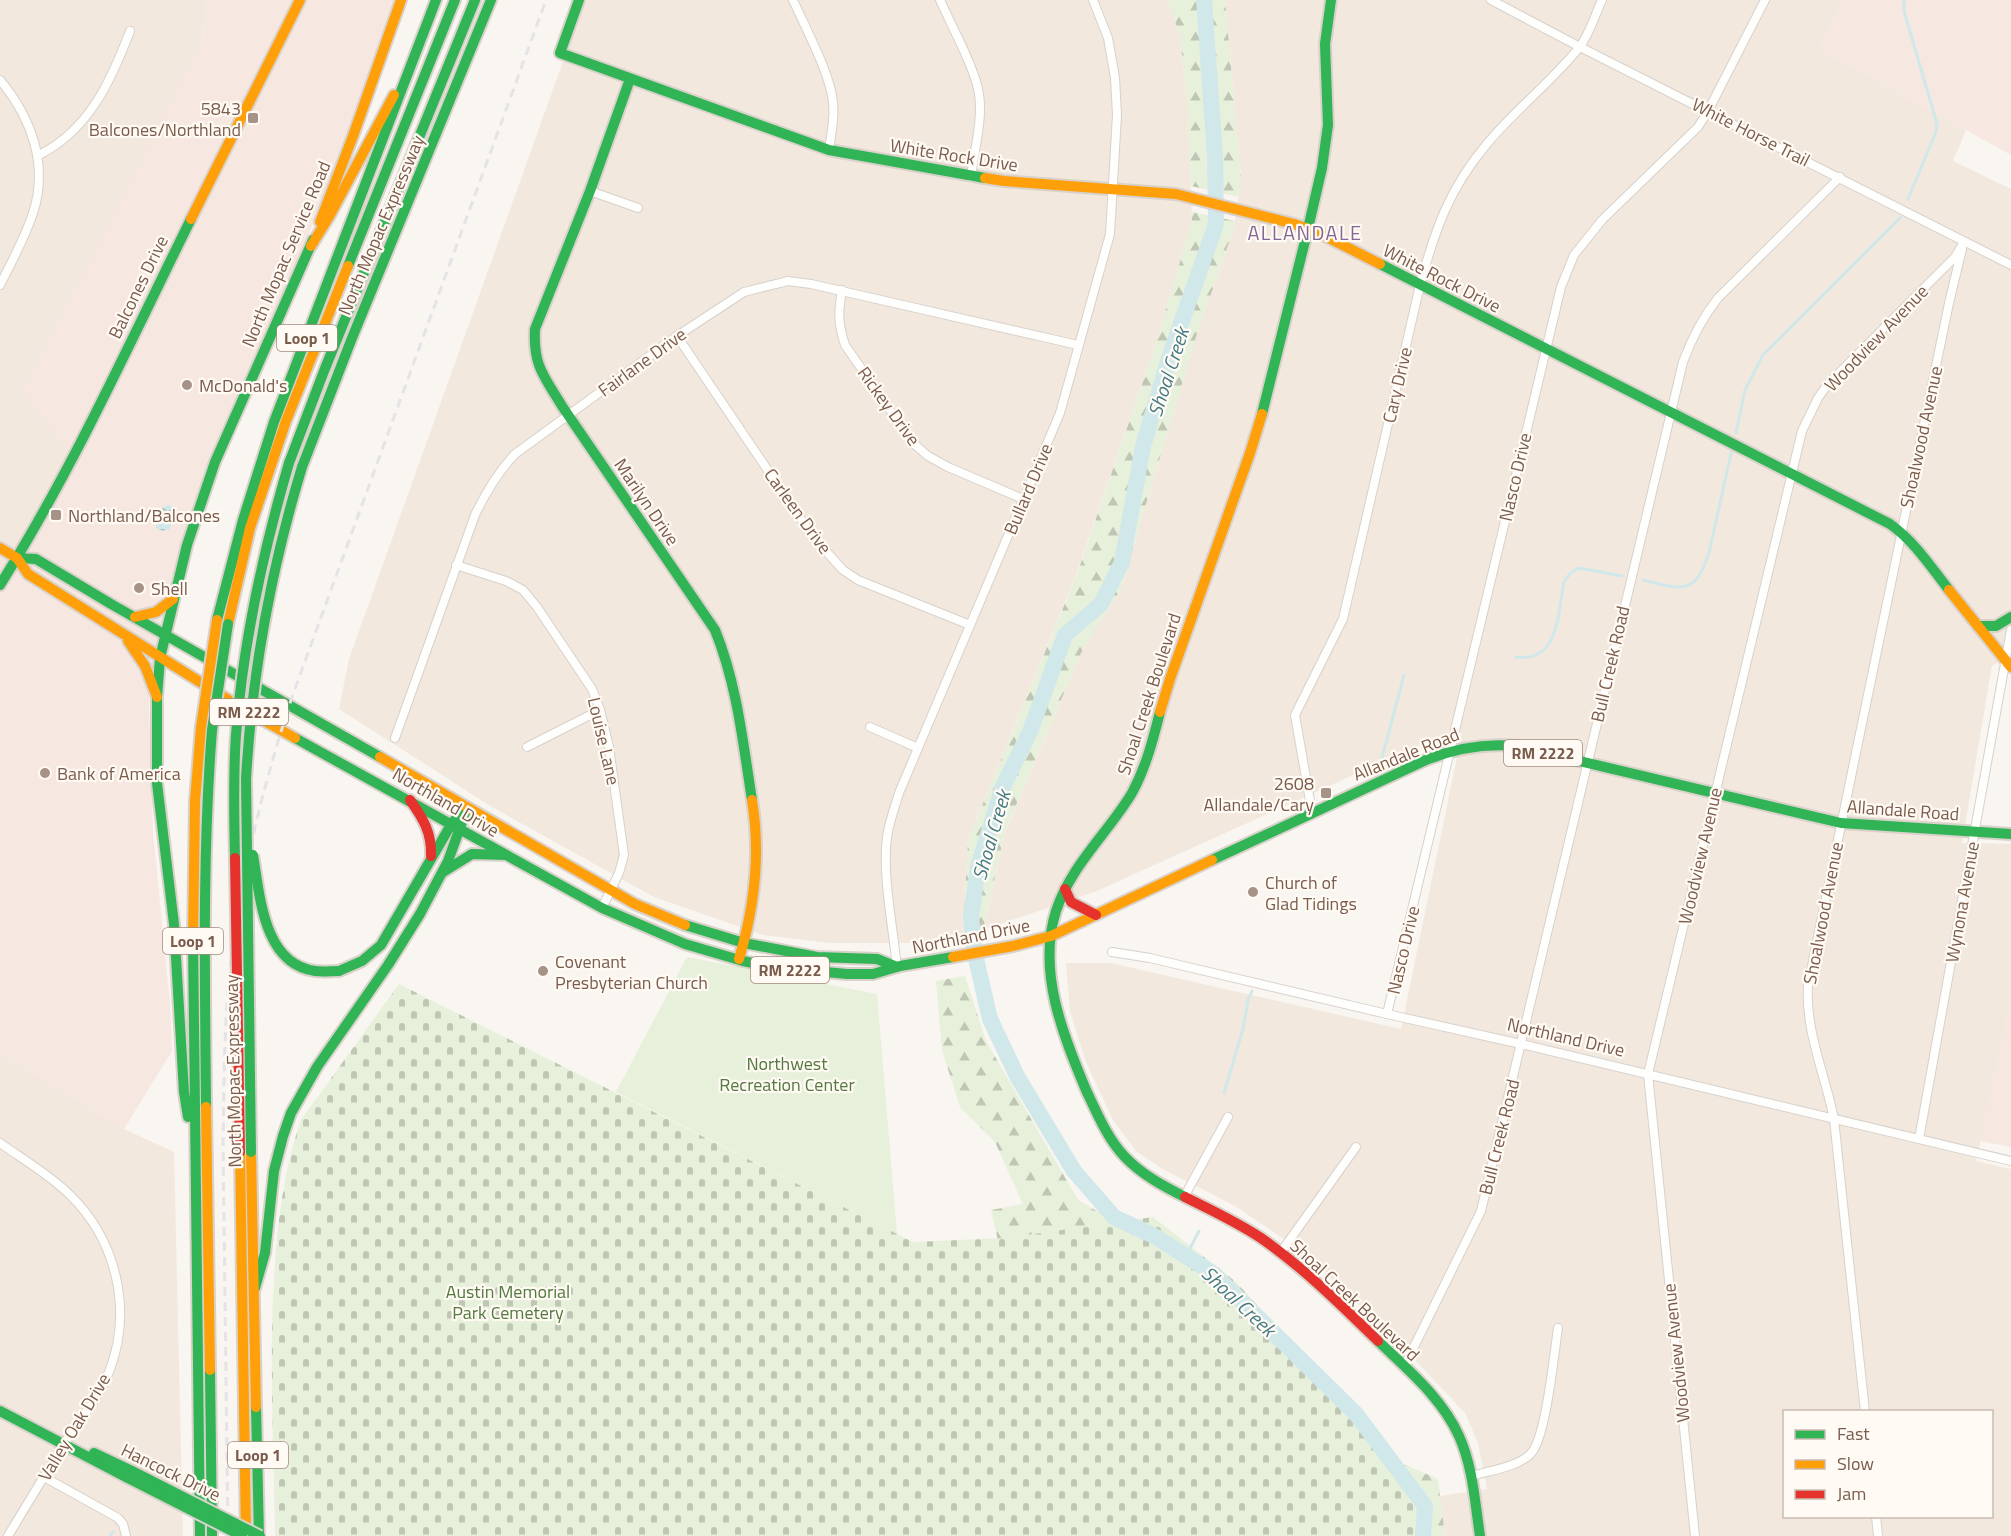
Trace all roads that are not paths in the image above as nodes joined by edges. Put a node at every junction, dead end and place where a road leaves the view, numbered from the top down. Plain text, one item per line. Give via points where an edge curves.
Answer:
1 (300, 0) edge
2 (401, 0) edge
3 (436, 0) edge
4 (453, 0) edge
5 (475, 0) edge
6 (483, 0) edge
7 (491, 0) edge
8 (579, 0) edge
9 (793, 0) edge
10 (940, 0) edge
11 (1093, 0) edge
12 (1331, 0) edge
13 (1491, 0) edge
14 (1602, 0) edge
15 (1765, 0) edge
16 (130, 31) dead end
17 (1580, 47) junction
18 (412, 61) junction
19 (448, 67) junction
20 (630, 79) junction
21 (0, 80) edge
22 (1708, 111) junction
23 (829, 150) junction
24 (39, 155) junction
25 (971, 177) junction
26 (1840, 177) junction
27 (1114, 188) junction
28 (590, 191) junction
29 (638, 208) dead end
30 (1308, 229) junction
31 (1964, 242) junction
32 (311, 246) junction
33 (2011, 265) edge
34 (0, 285) edge
35 (1420, 285) junction
36 (842, 290) junction
37 (677, 336) junction
38 (1078, 345) junction
39 (1545, 349) junction
40 (1670, 413) junction
41 (568, 416) junction
42 (1790, 473) junction
43 (1023, 499) junction
44 (1901, 532) junction
45 (0, 548) edge
46 (17, 558) junction
47 (456, 565) junction
48 (0, 585) edge
49 (173, 599) junction
50 (135, 617) junction
51 (2011, 617) edge
52 (222, 622) junction
53 (970, 625) junction
54 (1978, 626) junction
55 (2011, 630) edge
56 (165, 633) junction
57 (124, 636) junction
58 (160, 658) junction
59 (2008, 663) edge
60 (157, 697) junction
61 (600, 710) junction
62 (870, 727) dead end
63 (206, 728) junction
64 (395, 738) dead end
65 (527, 747) dead end
66 (918, 748) junction
67 (1449, 751) junction
68 (1587, 764) junction
69 (1715, 794) junction
70 (410, 800) junction
71 (466, 808) junction
72 (1312, 812) junction
73 (246, 817) junction
74 (1841, 823) junction
75 (457, 826) junction
76 (1974, 832) junction
77 (2011, 834) edge
78 (506, 855) junction
79 (431, 858) junction
80 (441, 874) junction
81 (1065, 889) junction
82 (611, 891) junction
83 (602, 908) junction
84 (1096, 915) junction
85 (1051, 936) junction
86 (744, 943) junction
87 (1112, 952) dead end
88 (739, 959) junction
89 (897, 967) junction
90 (1388, 1014) junction
91 (1521, 1044) junction
92 (1648, 1074) junction
93 (1228, 1117) dead end
94 (1834, 1119) junction
95 (1919, 1139) junction
96 (0, 1143) edge
97 (1356, 1147) dead end
98 (246, 1152) junction
99 (194, 1156) junction
100 (2011, 1161) edge
101 (1184, 1197) junction
102 (1281, 1252) junction
103 (255, 1288) junction
104 (1558, 1329) dead end
105 (1404, 1367) junction
106 (1865, 1410) edge
107 (0, 1411) edge
108 (64, 1444) junction
109 (130, 1475) junction
110 (1472, 1476) junction
111 (44, 1477) junction
112 (1876, 1518) edge
113 (8, 1536) edge
114 (126, 1536) edge
115 (200, 1536) edge
116 (212, 1536) edge
117 (244, 1536) edge
118 (260, 1536) edge
119 (1480, 1536) edge
120 (1695, 1536) edge
121 (1878, 1536) edge

1 - 46 main road, Balcones Drive via 86,431
2 - 32 main road, North Mopac Service Road
3 - 18 main road, North Mopac Expressway / Loop 1
4 - 52 main road via 286,421
5 - 19 main road
6 - 19 main road
7 - 73 main road, North Mopac Expressway / Loop 1, bridge via 302,467 276,557 257,654 248,736
8 - 20 main road, White Rock Drive via 560,53
9 - 23 street via 834,102
10 - 25 street via 979,94
11 - 27 street, Bullard Drive via 1108,38 1115,78 1118,115
12 - 30 main road, Shoal Creek Boulevard via 1325,48 1327,130
13 - 17 street, White Horse Trail
14 - 17 street, Cary Drive
15 - 22 street, Nasco Drive
16 - 24 street via 116,69 99,99 76,129
17 - 22 street, White Horse Trail
17 - 35 street, Cary Drive via 1486,144 1461,178 1434,235
18 - 32 main road
18 - 52 main road, North Mopac Expressway / Loop 1 via 271,432 234,548
19 - 98 main road, bridge via 290,463 253,601 240,691 233,809
20 - 23 main road, White Rock Drive
20 - 28 main road, Marilyn Drive
21 - 24 street via 22,111
22 - 26 street, White Horse Trail
22 - 39 street, Nasco Drive via 1698,127 1602,220 1574,255
23 - 25 main road, White Rock Drive
24 - 34 street via 34,210
25 - 27 main road, White Rock Drive
26 - 31 street, White Horse Trail
26 - 40 street, Bull Creek Road via 1704,316 1683,362
27 - 30 main road, White Rock Drive via 1176,194
27 - 38 street, Bullard Drive via 1110,234
28 - 29 street
28 - 41 main road, Marilyn Drive via 535,329 534,350 539,368
30 - 35 main road, White Rock Drive
30 - 81 main road, Shoal Creek Boulevard via 1261,416 1167,686 1150,754 1131,795
31 - 33 street, White Horse Trail
31 - 42 street, Woodview Avenue via 1954,257 1828,384 1809,413
31 - 44 street, Shoalwood Avenue
32 - 49 main road, North Mopac Service Road via 222,444
35 - 39 main road, White Rock Drive
35 - 72 street, Cary Drive via 1343,619 1295,715
36 - 37 street, Fairlane Drive via 788,281 766,285 744,292
36 - 38 street, Fairlane Drive
36 - 43 street, Rickey Drive via 838,315 845,345 913,442 948,467
37 - 41 street, Fairlane Drive
37 - 53 street, Carleen Drive via 813,537 843,570
38 - 43 street, Bullard Drive via 1060,413
39 - 40 main road, White Rock Drive
39 - 67 street, Nasco Drive
40 - 42 main road, White Rock Drive
40 - 68 street, Bull Creek Road
41 - 47 street, Fairlane Drive via 515,454 499,471 475,515
41 - 86 main road, Marilyn Drive via 715,630 726,654 755,824 755,887
42 - 44 main road, White Rock Drive
42 - 69 street, Woodview Avenue
43 - 53 street, Bullard Drive
44 - 54 main road, White Rock Drive
44 - 74 street, Shoalwood Avenue
45 - 46 main road, Northland Drive / RM 2222
46 - 48 main road, Balcones Drive
46 - 50 main road, Northland Drive / RM 2222 via 36,559
46 - 57 main road, Northland Drive / RM 2222 via 28,574
47 - 61 street, Louise Lane via 506,581 523,591 580,669
47 - 64 street, Fairlane Drive
49 - 50 main road via 153,614
49 - 56 main road, North Mopac Service Road
50 - 56 main road, Northland Drive / RM 2222
51 - 54 main road via 2001,626
52 - 63 main road, North Mopac Expressway / Loop 1, bridge
53 - 66 street, Bullard Drive
54 - 59 main road, White Rock Drive
55 - 59 street, Wynona Avenue
56 - 58 main road, North Mopac Service Road
56 - 71 main road, Northland Drive / RM 2222
57 - 58 main road, Northland Drive / RM 2222
57 - 60 main road via 146,668
58 - 60 main road, North Mopac Service Road
58 - 70 main road, Northland Drive / RM 2222 via 243,709
59 - 76 street, Wynona Avenue
60 - 99 main road via 159,806 174,924 184,1092
61 - 65 street
61 - 82 street, Louise Lane via 624,855
62 - 66 street
63 - 99 main road, North Mopac Expressway / Loop 1 via 195,801 192,899
63 - 116 main road via 204,931
66 - 89 street, Bullard Drive via 899,793 887,837
67 - 68 main road, Allandale Road / RM 2222 via 1474,744 1496,744
67 - 72 main road, Allandale Road / RM 2222
67 - 90 street, Nasco Drive
68 - 69 main road, Allandale Road / RM 2222
68 - 91 street, Bull Creek Road
69 - 74 main road, Allandale Road / RM 2222
69 - 92 street, Woodview Avenue
70 - 75 main road, Northland Drive / RM 2222
70 - 79 main road via 432,836
71 - 75 main road
71 - 82 main road, Northland Drive / RM 2222
72 - 84 main road, Allandale Road / RM 2222
73 - 79 main road, bridge via 267,931 286,958 312,971 339,971 370,957 381,945
73 - 98 main road, North Mopac Expressway / Loop 1, bridge
74 - 76 main road, Allandale Road / RM 2222
74 - 94 street, Shoalwood Avenue via 1807,1003 1809,1027
75 - 78 main road, Northland Drive / RM 2222
75 - 79 main road
75 - 80 main road
76 - 77 main road, Allandale Road / RM 2222
76 - 95 street, Wynona Avenue
78 - 80 main road via 472,854
78 - 83 main road, Northland Drive / RM 2222
80 - 103 main road via 387,968 295,1104 281,1142 270,1194 265,1256
81 - 84 main road via 1071,902
81 - 85 main road, Shoal Creek Boulevard
82 - 83 street, Louise Lane
82 - 86 main road, Northland Drive / RM 2222 via 683,925
83 - 88 main road, Northland Drive / RM 2222 via 671,939
84 - 85 main road, Allandale Road / RM 2222
85 - 89 main road, Northland Drive / RM 2222 via 1004,950
85 - 101 main road, Shoal Creek Boulevard via 1053,992 1060,1028 1097,1115 1125,1157 1152,1179
86 - 88 main road, Marilyn Drive
86 - 89 main road, Northland Drive / RM 2222 via 817,957 877,959
87 - 90 street, Northland Drive via 1150,957
88 - 89 main road, Northland Drive / RM 2222 via 806,972 874,974
90 - 91 street, Northland Drive
91 - 92 street, Northland Drive
91 - 105 street, Bull Creek Road via 1481,1211
92 - 94 street, Northland Drive
92 - 120 street, Woodview Avenue
93 - 101 street
94 - 95 street, Northland Drive
94 - 106 street, Shoalwood Avenue
95 - 100 street, Northland Drive
96 - 108 street, Valley Oak Drive via 71,1196 99,1233 117,1279 121,1320 114,1359 96,1396
97 - 102 street
98 - 103 main road, North Mopac Expressway / Loop 1
98 - 117 main road
99 - 115 main road, North Mopac Expressway / Loop 1
101 - 102 main road, Shoal Creek Boulevard via 1240,1224
102 - 105 main road, Shoal Creek Boulevard
103 - 118 main road, North Mopac Expressway / Loop 1
104 - 110 street via 1541,1433 1532,1453 1516,1463
105 - 110 main road, Shoal Creek Boulevard via 1453,1423
107 - 108 main road, Hancock Drive
108 - 109 main road, Hancock Drive via 80,1446
108 - 111 street, Valley Oak Drive
109 - 117 main road, Hancock Drive, bridge
109 - 118 main road, Hancock Drive, bridge
110 - 119 main road, Shoal Creek Boulevard
111 - 113 street, Valley Oak Drive
111 - 114 street via 118,1518
112 - 121 street

